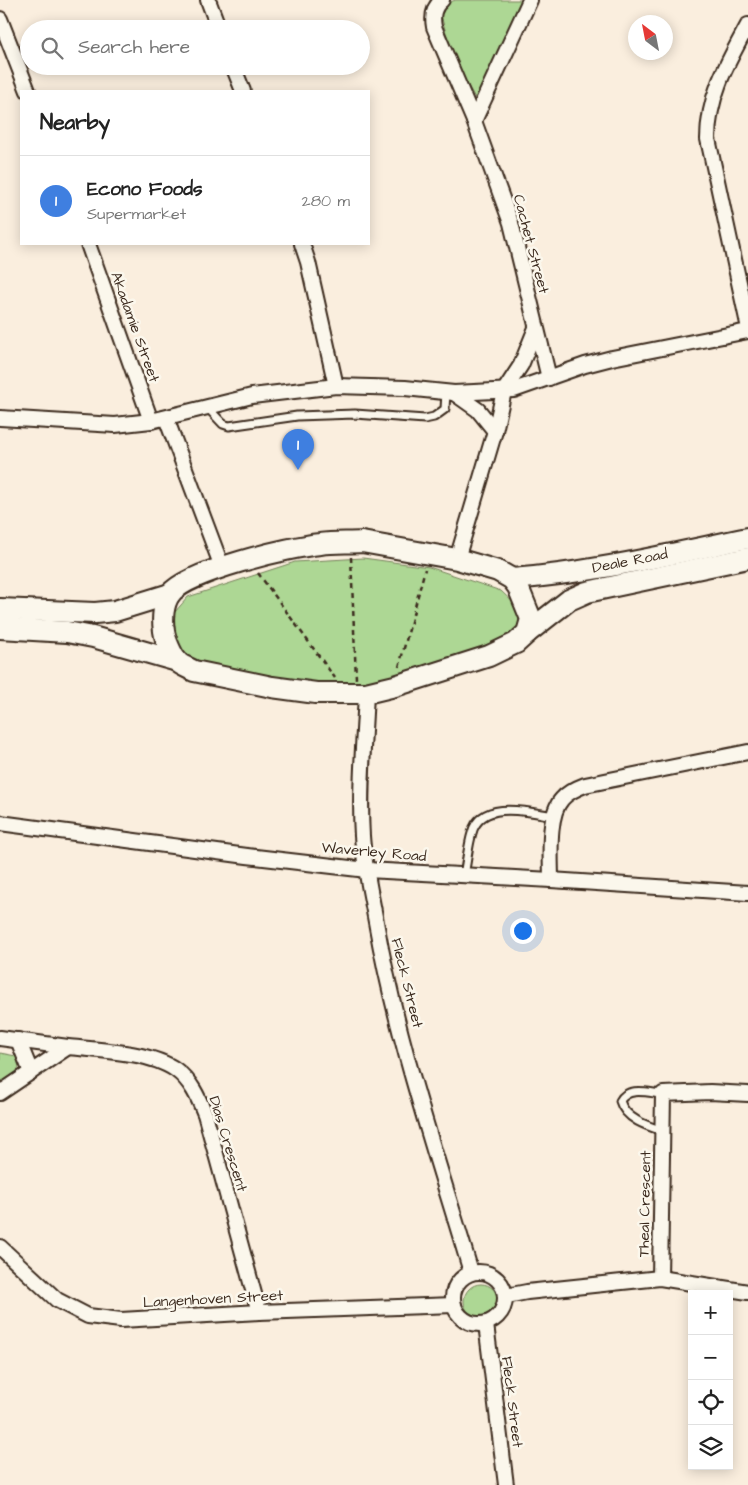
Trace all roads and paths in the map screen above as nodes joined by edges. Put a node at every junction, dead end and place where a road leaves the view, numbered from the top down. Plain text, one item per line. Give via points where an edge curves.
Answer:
1 (208, 0) edge
2 (442, 0) edge
3 (530, 0) edge
4 (0, 19) edge
5 (216, 20) edge
6 (748, 25) edge
7 (742, 45) edge
8 (20, 70) edge
9 (22, 75) edge
10 (237, 75) edge
11 (28, 90) edge
12 (243, 90) edge
13 (474, 121) junction
14 (88, 245) edge
15 (302, 245) edge
16 (748, 324) edge
17 (536, 328) junction
18 (748, 331) edge
19 (549, 378) junction
20 (336, 386) junction
21 (504, 391) junction
22 (450, 392) junction
23 (207, 407) junction
24 (0, 418) edge
25 (166, 418) junction
26 (151, 421) junction
27 (495, 431) junction
28 (748, 538) edge
29 (346, 543) junction
30 (429, 554) junction
31 (748, 558) edge
32 (457, 559) junction
33 (249, 560) junction
34 (222, 567) junction
35 (512, 579) junction
36 (170, 594) junction
37 (0, 609) edge
38 (0, 628) edge
39 (527, 633) junction
40 (176, 661) junction
41 (395, 686) junction
42 (356, 693) junction
43 (748, 752) edge
44 (554, 816) junction
45 (0, 823) edge
46 (367, 870) junction
47 (464, 875) junction
48 (551, 880) junction
49 (748, 893) edge
50 (0, 1038) edge
51 (18, 1040) junction
52 (68, 1047) junction
53 (31, 1072) junction
54 (0, 1093) edge
55 (663, 1094) junction
56 (748, 1094) edge
57 (663, 1132) junction
58 (0, 1247) edge
59 (471, 1272) junction
60 (660, 1278) junction
61 (748, 1292) edge
62 (506, 1296) junction
63 (454, 1305) junction
64 (259, 1312) junction
65 (486, 1324) junction
66 (506, 1485) edge

1 - 5 street
2 - 13 street, Cachet Street via 433,13 433,21
3 - 13 street
4 - 8 street
6 - 7 street
7 - 16 street via 720,80 711,103 708,139
9 - 11 street
10 - 12 street
13 - 17 street, Cachet Street via 511,223
14 - 26 street, Akadamie Street
15 - 20 street
17 - 19 street, Cachet Street
17 - 21 street via 521,365
18 - 19 street via 612,358
19 - 21 street
20 - 22 street
20 - 23 street via 252,396
21 - 22 street
21 - 27 street
22 - 23 lane via 445,409 425,419 355,414 297,416 230,426 223,424
22 - 27 street via 478,410
23 - 25 street
24 - 26 street via 115,425
25 - 26 street
25 - 34 street
27 - 32 street
28 - 35 street, Deale Road via 603,567
29 - 30 street, Deale Road via 362,542
29 - 33 street, Deale Road via 282,550
29 - 42 path
30 - 32 street, Deale Road
30 - 41 path
31 - 39 street, Deale Road via 587,592 569,600
32 - 35 street, Deale Road via 498,571
33 - 34 street, Deale Road
33 - 42 path
34 - 36 street, Deale Road via 179,586
35 - 39 street via 528,608 531,619
36 - 37 street, Deale Road via 114,611 94,613
36 - 40 street via 163,610 164,633
38 - 40 street, Deale Road via 67,632
39 - 41 street, Deale Road via 516,643 489,656
40 - 42 street, Deale Road via 194,671 272,687 316,693
41 - 42 street, Deale Road
42 - 46 street, Fleck Street
43 - 44 street via 585,785 562,799
44 - 47 lane via 511,811 485,814 477,820 472,832
44 - 48 street
45 - 46 street, Waverley Road
46 - 47 street, Waverley Road
46 - 59 street, Fleck Street via 385,971
47 - 48 street, Waverley Road
48 - 49 street, Waverley Road
50 - 51 street, Dias Crescent
51 - 52 street, Dias Crescent
51 - 53 street
52 - 53 street
52 - 64 street, Dias Crescent via 160,1062 177,1070 194,1089 205,1114
53 - 54 street
55 - 56 street, Theal Crescent
55 - 57 street, Theal Crescent
55 - 57 lane, Theal Crescent via 635,1091 627,1093 620,1101 642,1124
57 - 60 street, Theal Crescent
58 - 64 street, Langenhoven Street via 57,1300 88,1316 121,1320
59 - 62 street via 489,1273 497,1278
59 - 63 street via 455,1286
60 - 61 street
60 - 62 street
62 - 65 street via 501,1314
63 - 64 street, Langenhoven Street
63 - 65 street via 460,1317 468,1322
65 - 66 street, Fleck Street

